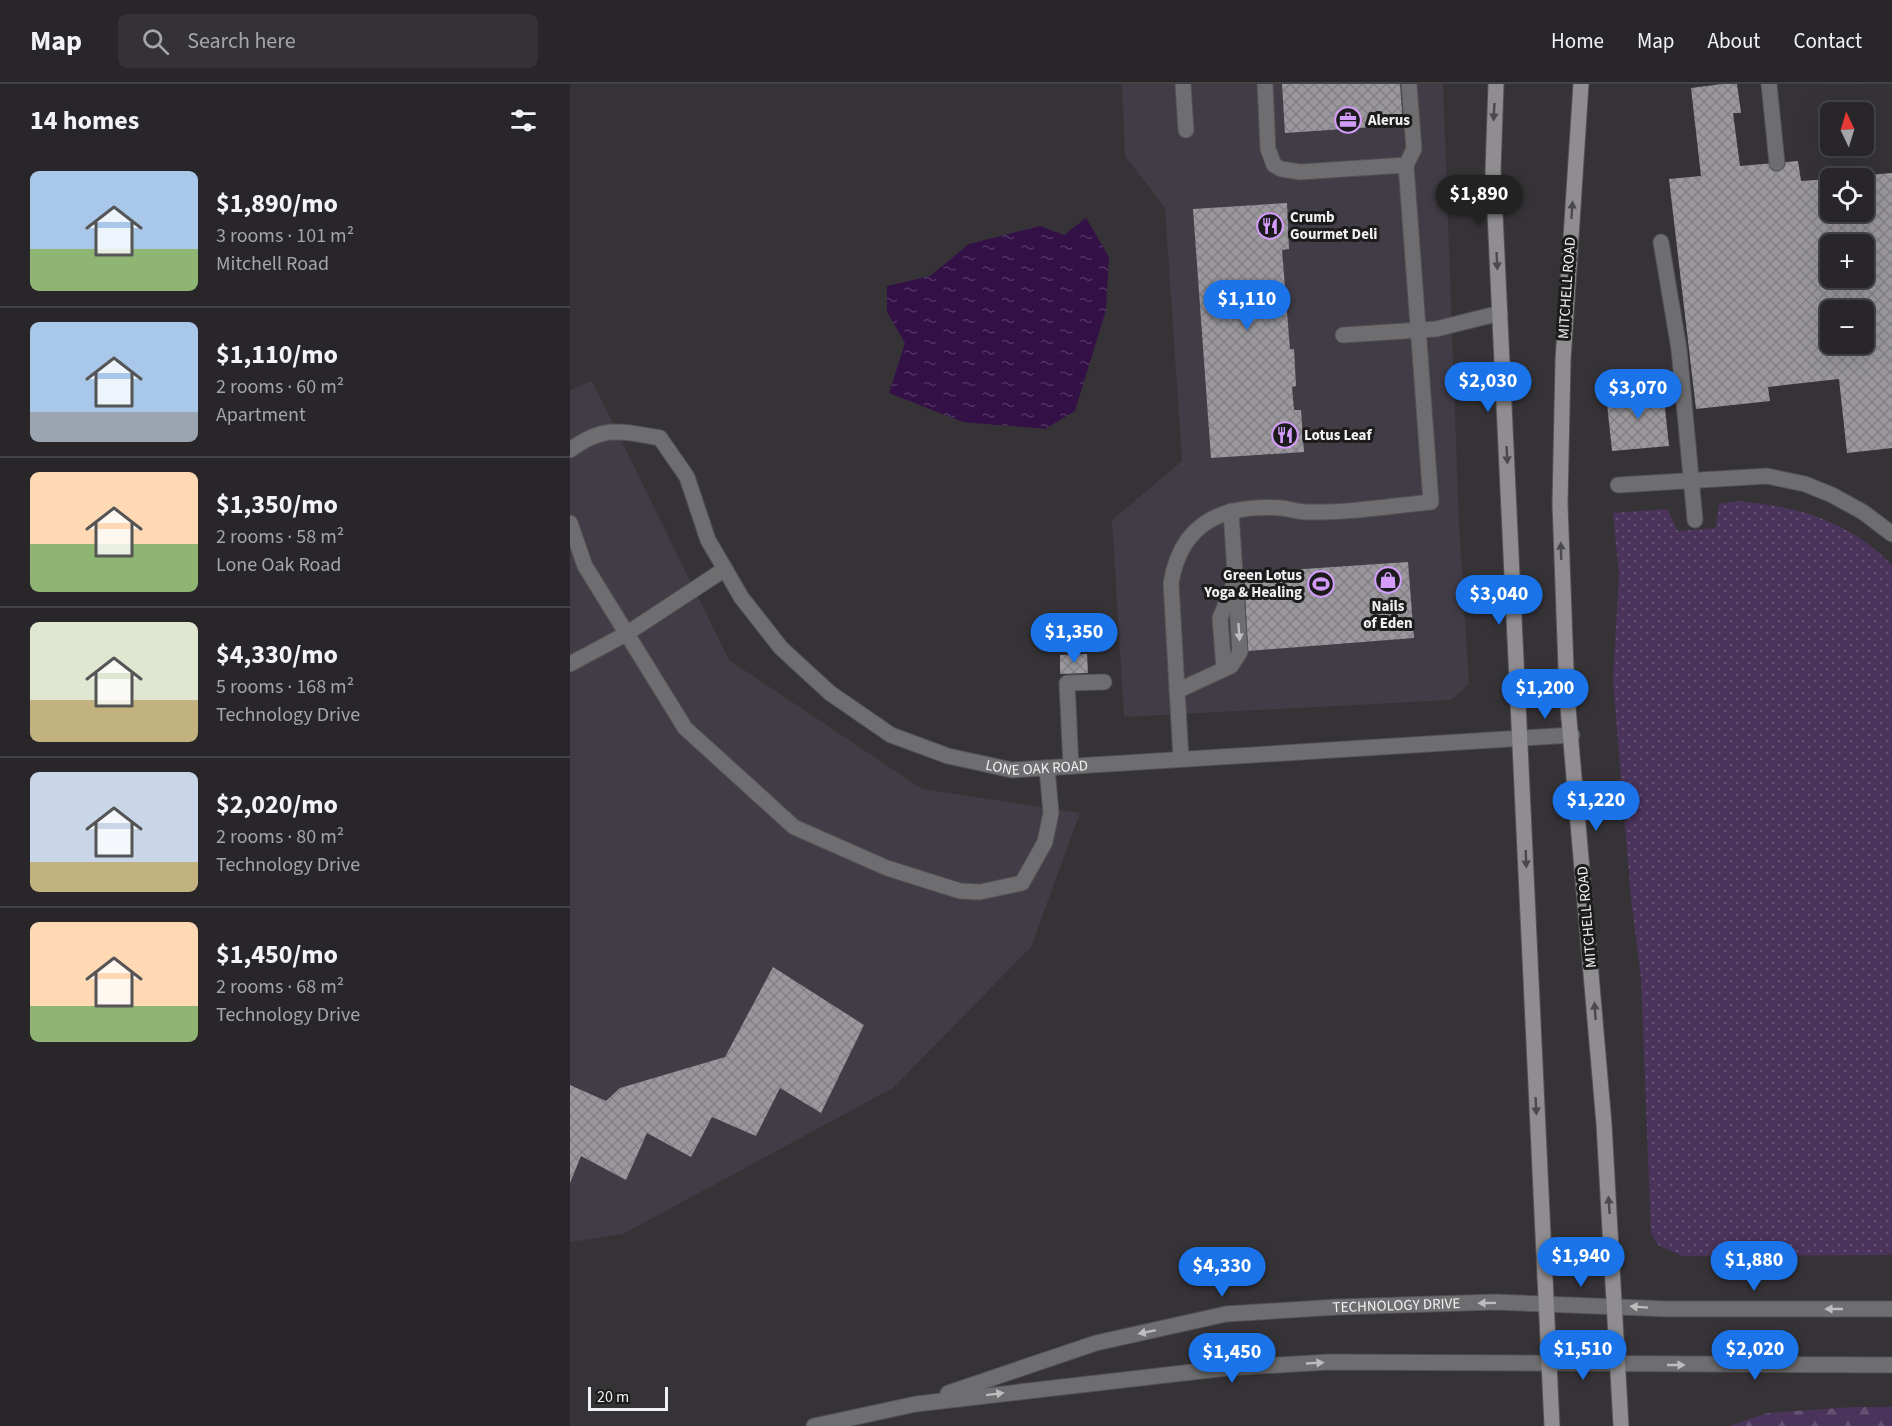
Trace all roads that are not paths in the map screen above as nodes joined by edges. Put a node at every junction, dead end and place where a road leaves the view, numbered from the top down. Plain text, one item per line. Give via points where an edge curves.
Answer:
1 (1183, 84) edge
2 (1265, 84) edge
3 (1409, 84) edge
4 (1496, 84) edge
5 (1581, 84) edge
6 (1769, 84) edge
7 (1186, 130) dead end
8 (1777, 162) dead end
9 (1406, 165) junction
10 (1661, 242) dead end
11 (1500, 313) junction
12 (1420, 330) junction
13 (1343, 335) dead end
14 (570, 450) edge
15 (1690, 481) junction
16 (1618, 485) dead end
17 (1231, 511) junction
18 (1695, 520) dead end
19 (570, 522) edge
20 (1892, 534) edge
21 (725, 569) junction
22 (626, 634) junction
23 (570, 664) edge
24 (1104, 682) dead end
25 (1178, 691) junction
26 (1572, 735) junction
27 (1521, 738) junction
28 (1181, 759) junction
29 (1071, 766) junction
30 (1047, 768) junction
31 (1546, 1304) junction
32 (1615, 1306) junction
33 (1892, 1309) edge
34 (1549, 1365) junction
35 (1618, 1365) junction
36 (1892, 1365) edge
37 (916, 1404) junction
38 (814, 1426) edge
39 (1552, 1426) edge
40 (1621, 1426) edge

1 - 7 street
2 - 9 street via 1268,149 1274,165 1300,172
3 - 9 street via 1414,149
4 -> 11 main road via 1493,171
26 -> 5 main road, MITCHELL ROAD via 1567,696 1560,493 1563,360
6 - 8 street
9 - 12 street
10 - 15 street via 1679,349
11 - 12 street
11 -> 27 main road
12 - 13 street
12 - 17 street via 1431,502 1307,512 1281,508
14 - 21 street, LONE OAK ROAD via 590,436 620,431 660,438 687,477 708,540
15 - 16 street
15 - 18 street
15 - 20 street via 1767,476 1805,484 1863,512
17 - 25 street via 1203,524 1181,549 1174,565 1171,583
17 -> 25 street via 1240,652 1224,669
19 - 22 street via 585,566
21 - 22 street
21 - 30 street, LONE OAK ROAD via 741,597 781,648 830,693 891,735 948,756 1012,770
22 - 23 street
22 - 30 street via 685,728 794,827 887,868 960,891 980,892 1022,883 1045,842 1051,813
24 - 29 street via 1067,683
25 - 28 street
26 - 27 street, LONE OAK ROAD
32 -> 26 main road, MITCHELL ROAD
27 - 28 street, LONE OAK ROAD
27 -> 31 main road
28 - 29 street, LONE OAK ROAD
29 - 30 street, LONE OAK ROAD
31 - 32 street, TECHNOLOGY DRIVE
31 - 34 main road
31 -> 37 street, TECHNOLOGY DRIVE via 1338,1307 1226,1314 1096,1343
33 -> 32 street, TECHNOLOGY DRIVE
32 - 35 main road, MITCHELL ROAD
34 - 35 street, TECHNOLOGY DRIVE
37 -> 34 street, TECHNOLOGY DRIVE via 1239,1367 1329,1362
34 - 39 main road
35 -> 36 street, TECHNOLOGY DRIVE
35 - 40 main road, MITCHELL ROAD
37 - 38 street, TECHNOLOGY DRIVE

